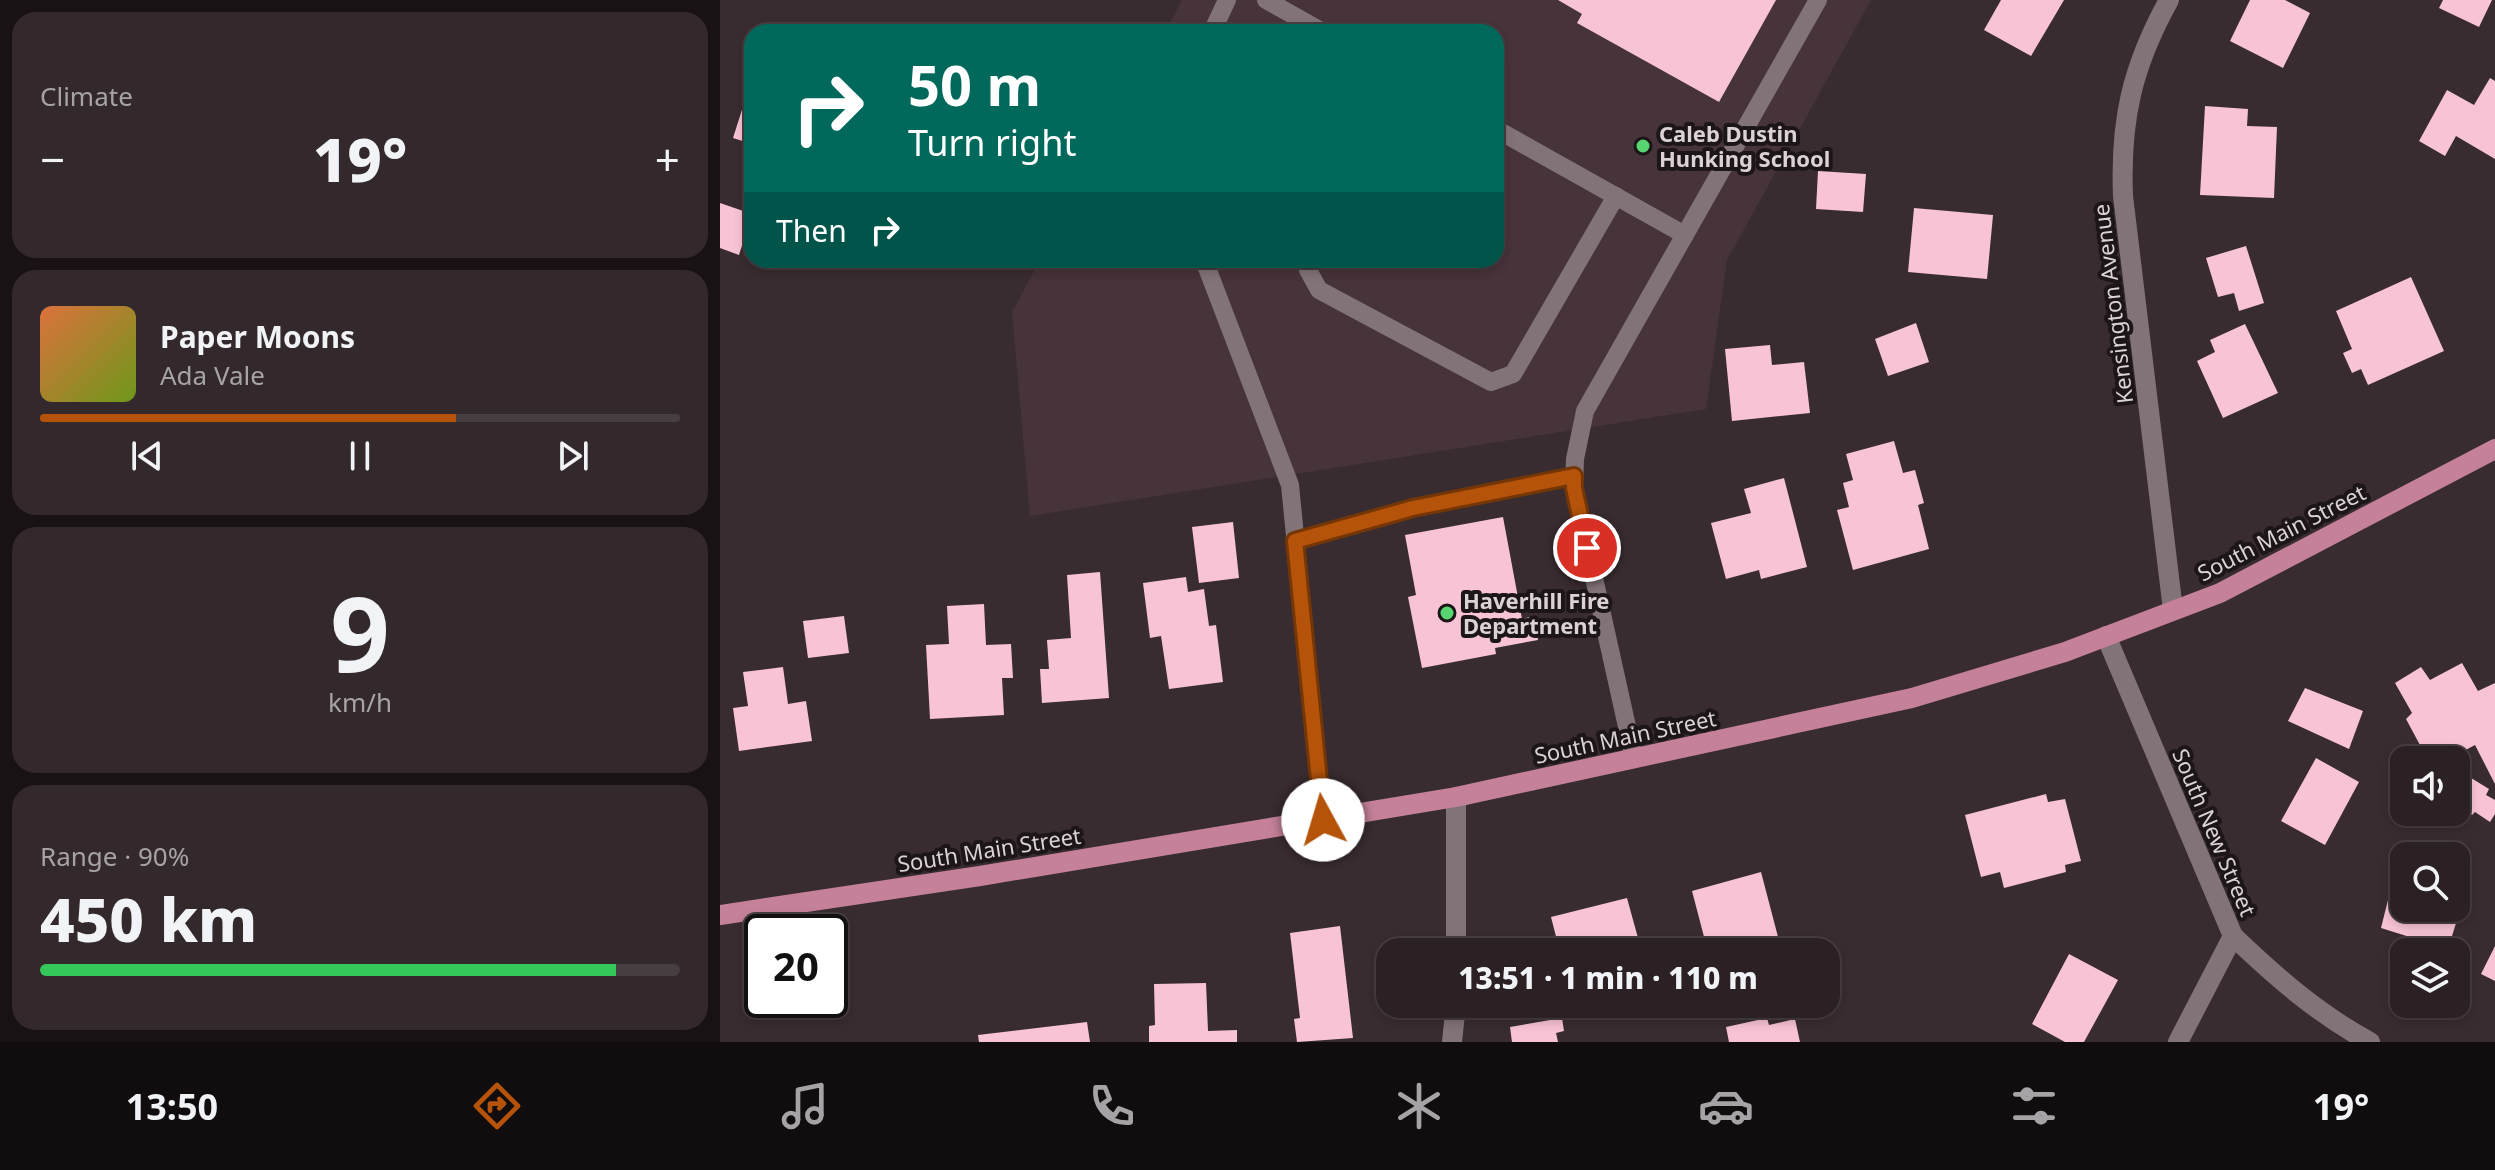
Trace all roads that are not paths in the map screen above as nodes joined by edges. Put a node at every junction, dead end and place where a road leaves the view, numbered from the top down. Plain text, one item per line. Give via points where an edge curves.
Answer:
1 (1227, 0) edge
2 (1266, 0) edge
3 (1818, 0) edge
4 (2169, 0) edge
5 (1216, 24) edge
6 (1309, 24) edge
7 (1504, 133) edge
8 (1616, 196) junction
9 (1685, 235) junction
10 (1207, 268) edge
11 (1309, 268) edge
12 (2495, 449) edge
13 (1574, 476) junction
14 (1295, 541) junction
15 (2173, 610) junction
16 (2106, 636) junction
17 (1634, 758) junction
18 (1456, 797) junction
19 (1323, 820) junction
20 (720, 915) edge
21 (2233, 936) junction
22 (1456, 938) edge
23 (1455, 1018) edge
24 (1452, 1042) edge
25 (2178, 1042) edge
26 (2370, 1042) edge

1 - 5 lane
2 - 6 lane
3 - 9 lane
4 - 15 street, Kensington Avenue via 2139,65 2121,152
7 - 8 lane
8 - 9 lane
8 - 11 lane via 1513,374 1491,382 1319,290
9 - 13 lane via 1585,411
10 - 14 lane via 1290,485
12 - 15 main road, South Main Street via 2220,593
13 - 14 lane via 1413,508
13 - 17 lane
14 - 19 lane
15 - 16 main road, South Main Street
16 - 17 main road, South Main Street via 1912,698
16 - 21 street, South New Street
17 - 18 main road, South Main Street
18 - 19 main road, South Main Street
18 - 22 street
19 - 20 main road, South Main Street
21 - 25 street, South New Street
21 - 26 street via 2287,987
23 - 24 street

